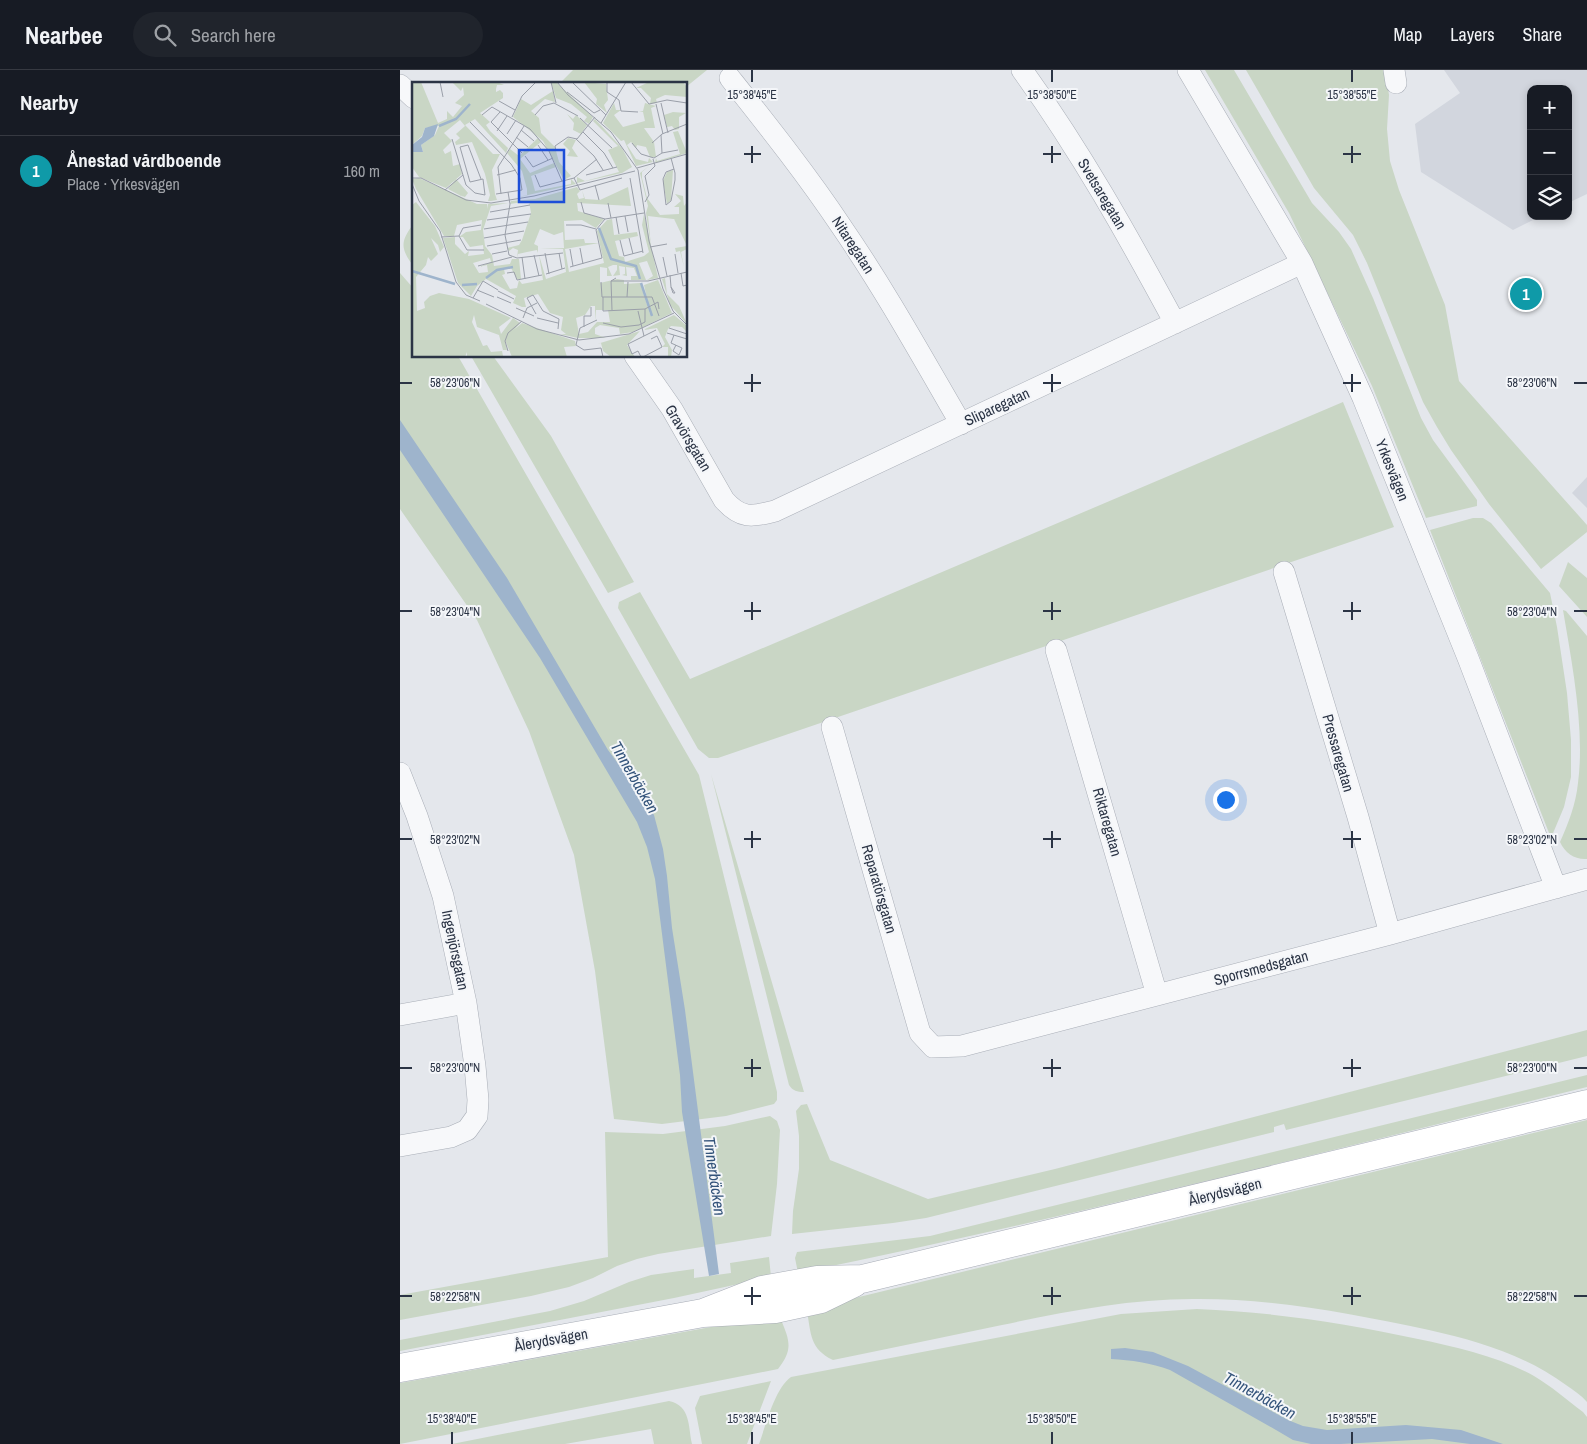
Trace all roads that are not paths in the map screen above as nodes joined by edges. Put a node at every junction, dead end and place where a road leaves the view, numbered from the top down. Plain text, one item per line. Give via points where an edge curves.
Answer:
1 (1022, 70) edge
2 (1188, 70) edge
3 (730, 78) dead end
4 (400, 85) edge
5 (412, 96) edge
6 (1302, 263) junction
7 (1175, 323) junction
8 (636, 358) edge
9 (961, 424) junction
10 (743, 515) joint
11 (1284, 572) dead end
12 (1056, 650) dead end
13 (832, 727) dead end
14 (400, 773) edge
15 (408, 817) edge
16 (1587, 879) edge
17 (1556, 888) junction
18 (1390, 934) junction
19 (1156, 995) junction
20 (466, 1003) junction
21 (400, 1015) edge
22 (933, 1047) joint
23 (1587, 1104) edge
24 (400, 1146) edge
25 (400, 1368) edge

1 - 7 street, Svetsaregatan via 1047,104 1120,222
2 - 6 street, Yrkesvägen
3 - 9 street, Nitaregatan via 842,227
4 - 5 street
6 - 7 street, Sliparegatan
6 - 17 street, Yrkesvägen via 1398,483
7 - 9 street, Sliparegatan
8 - 10 street, Gravörsgatan via 672,409 724,500
9 - 10 street, Sliparegatan via 775,511 756,516
11 - 18 street, Pressaregatan
12 - 19 street, Riktaregatan
13 - 22 street, Reparatörsgatan via 920,1033
14 - 15 street, Ingenjörsgatan
15 - 20 street, Ingenjörsgatan via 443,896
16 - 17 street, Sporrsmedsgatan
17 - 18 street, Sporrsmedsgatan
18 - 19 street, Sporrsmedsgatan
19 - 22 street, Sporrsmedsgatan via 962,1046
20 - 21 street
20 - 24 street, Ingenjörsgatan via 475,1066 476,1116 468,1130 451,1137
23 - 25 main road, Ålerydsvägen via 862,1279 821,1299 775,1309 703,1313

